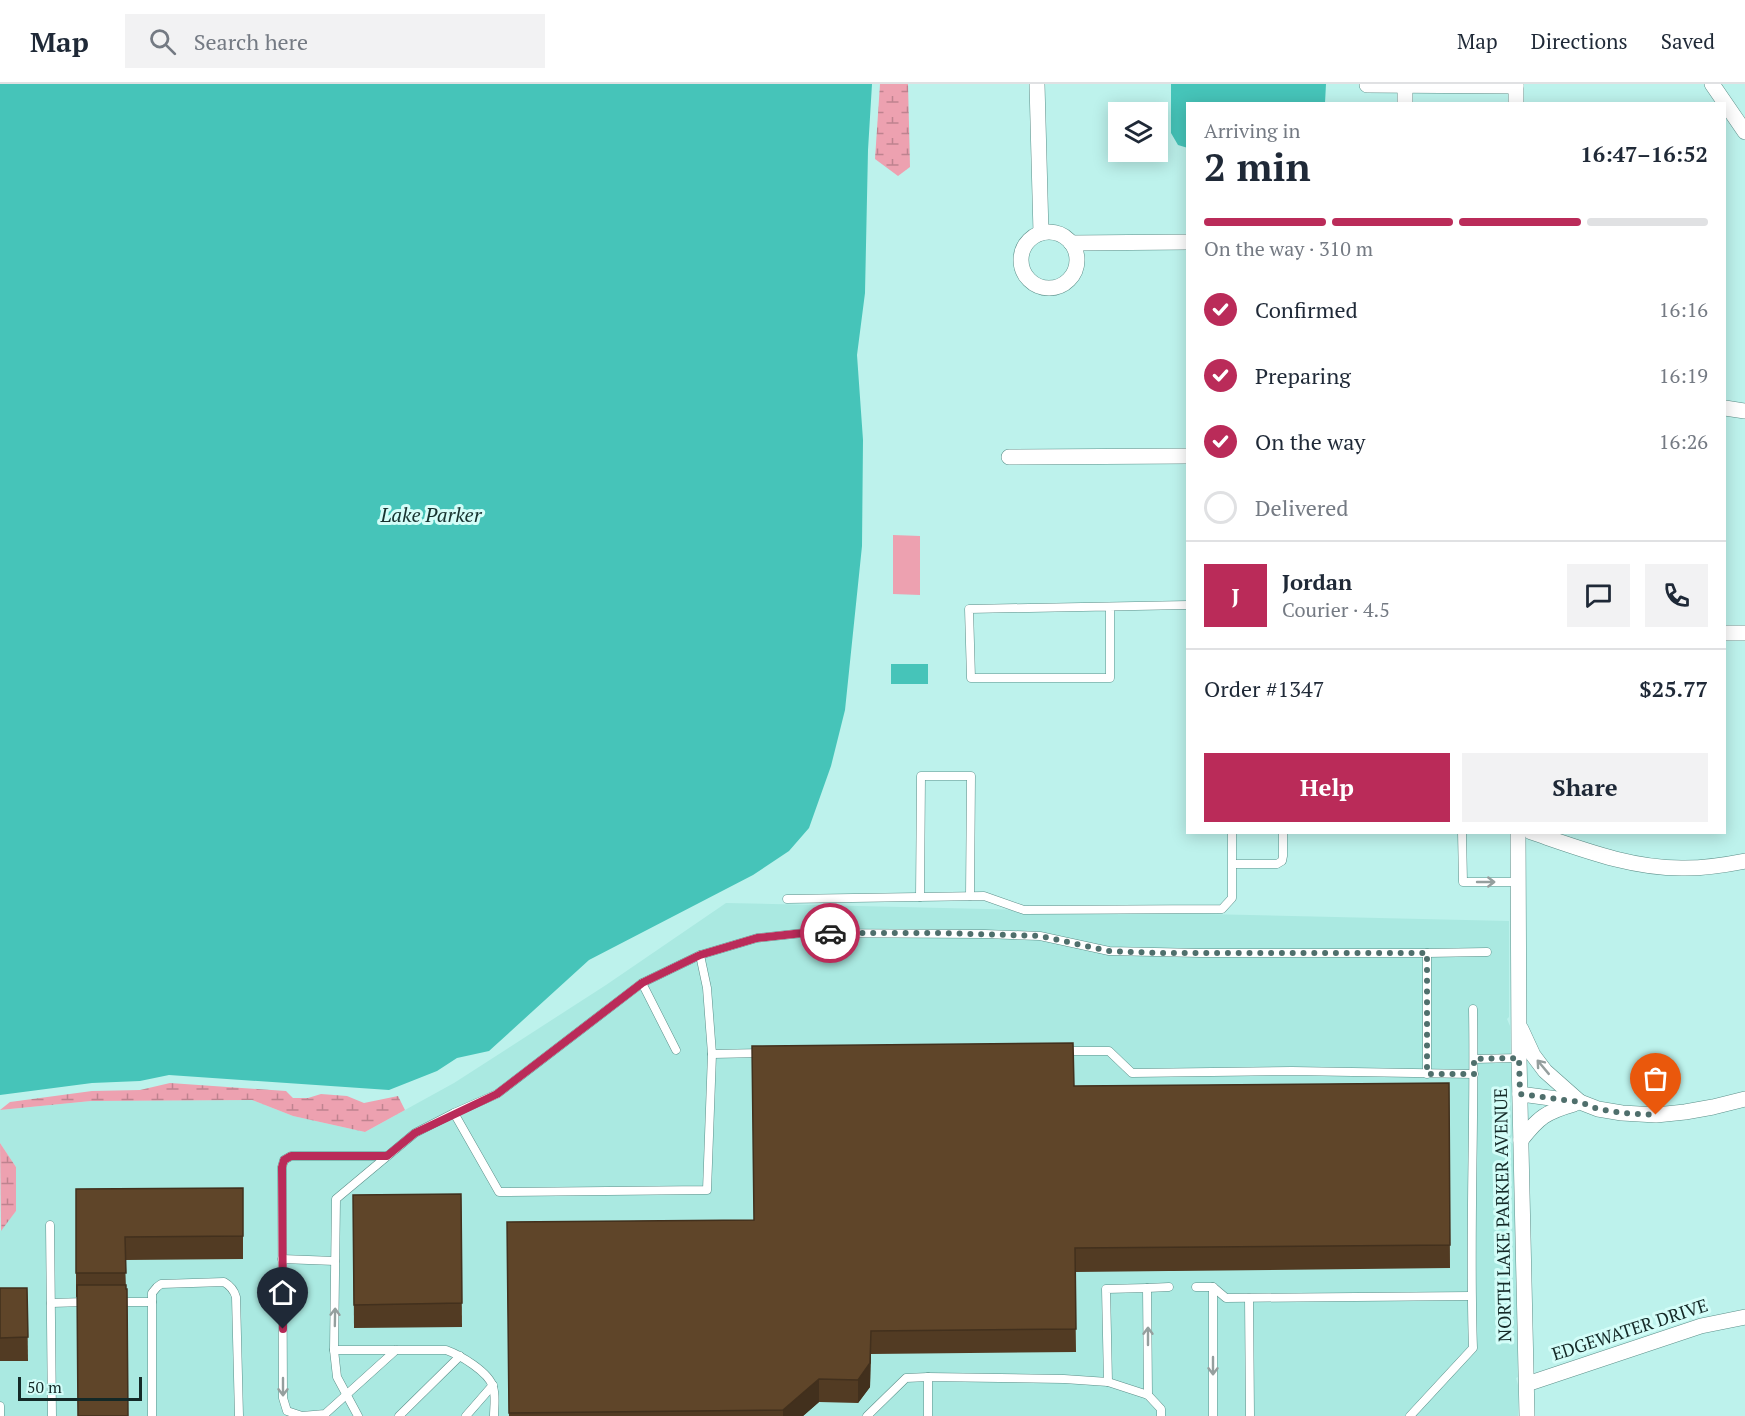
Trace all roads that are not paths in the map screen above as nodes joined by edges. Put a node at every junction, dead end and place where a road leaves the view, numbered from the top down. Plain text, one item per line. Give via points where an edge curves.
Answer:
1 (1037, 84) edge
2 (1712, 84) edge
3 (1366, 85) edge
4 (1516, 85) edge
5 (1405, 86) junction
6 (1406, 102) edge
7 (1516, 102) edge
8 (1724, 102) edge
9 (1726, 104) edge
10 (1745, 132) edge
11 (1041, 233) junction
12 (1186, 242) edge
13 (1071, 243) junction
14 (1726, 408) edge
15 (1745, 411) edge
16 (1186, 456) edge
17 (1009, 457) dead end
18 (1186, 605) edge
19 (1110, 607) junction
20 (1726, 633) edge
21 (1745, 633) edge
22 (1232, 834) edge
23 (1283, 834) edge
24 (1462, 834) edge
25 (1518, 834) edge
26 (1537, 834) edge
27 (1745, 861) edge
28 (1233, 864) junction
29 (1518, 882) junction
30 (970, 896) junction
31 (920, 897) junction
32 (787, 899) dead end
33 (1486, 952) dead end
34 (1427, 953) junction
35 (700, 955) junction
36 (642, 983) junction
37 (1473, 1009) dead end
38 (1518, 1023) junction
39 (675, 1050) dead end
40 (1053, 1051) edge
41 (769, 1053) edge
42 (712, 1054) junction
43 (1519, 1058) junction
44 (1474, 1059) junction
45 (1427, 1074) junction
46 (1474, 1074) junction
47 (1520, 1094) junction
48 (1745, 1099) edge
49 (1580, 1102) junction
50 (454, 1113) junction
51 (1521, 1140) junction
52 (387, 1156) junction
53 (50, 1225) dead end
54 (282, 1259) junction
55 (335, 1261) junction
56 (1169, 1287) dead end
57 (1196, 1287) dead end
58 (1213, 1287) junction
59 (1147, 1288) junction
60 (1471, 1296) junction
61 (1249, 1298) junction
62 (96, 1302) edge
63 (107, 1302) edge
64 (152, 1302) junction
65 (51, 1303) junction
66 (1745, 1317) edge
67 (334, 1350) junction
68 (396, 1350) junction
69 (460, 1356) junction
70 (927, 1377) junction
71 (1108, 1382) junction
72 (1527, 1384) junction
73 (493, 1386) junction
74 (345, 1395) junction
75 (1148, 1395) junction
76 (0, 1406) edge
77 (0, 1416) edge
78 (52, 1416) edge
79 (152, 1416) edge
80 (238, 1416) edge
81 (358, 1416) edge
82 (399, 1416) edge
83 (466, 1416) edge
84 (494, 1416) edge
85 (867, 1416) edge
86 (928, 1416) edge
87 (1161, 1416) edge
88 (1213, 1416) edge
89 (1250, 1416) edge
90 (1410, 1416) edge
91 (1527, 1416) edge

1 - 11 street
2 - 8 street
3 - 5 street
4 - 5 street
4 - 7 street
5 - 6 street
9 - 10 street
11 - 13 street via 1058,233
11 - 13 street via 1026,243 1020,260 1026,277 1040,287 1058,287 1072,276 1077,259
12 - 13 street
14 - 15 street
16 - 17 street
18 - 19 lane
19 - 19 lane via 969,609 971,678 1110,678
20 - 21 street
22 - 28 lane
23 - 28 lane via 1282,861
24 -> 29 lane via 1462,882
25 - 29 street, NORTH LAKE PARKER AVENUE
26 - 27 street via 1627,863 1682,869
28 - 30 lane via 1232,898 1222,909 1024,910 984,896
29 - 38 street, NORTH LAKE PARKER AVENUE
30 - 31 lane
30 - 31 lane via 971,776 921,776
31 - 32 lane
33 - 34 lane
34 - 35 lane via 1157,953 1109,951 1040,936 803,933 757,938
34 - 45 lane
35 - 36 lane
35 - 42 lane
36 - 39 lane
36 - 50 lane via 497,1094
37 - 44 lane
38 - 43 street, NORTH LAKE PARKER AVENUE
49 -> 38 street via 1545,1071
40 - 45 lane via 1109,1051 1132,1073
41 - 42 lane
42 - 50 lane via 707,1190 499,1192
43 - 44 lane
43 - 47 street, NORTH LAKE PARKER AVENUE
44 - 46 lane
45 - 46 lane
46 - 60 lane
47 - 49 street
47 - 51 street, NORTH LAKE PARKER AVENUE
48 - 49 street via 1656,1115 1598,1109
49 - 51 street via 1547,1113
50 - 52 lane via 415,1133
51 - 72 street, NORTH LAKE PARKER AVENUE
52 - 54 lane via 291,1156 284,1160
52 - 55 lane via 336,1199
53 - 65 lane
54 - 55 lane
54 -> 74 lane via 283,1398 287,1411 302,1416 325,1414
67 -> 55 lane
56 - 59 lane
57 - 58 lane
58 - 61 lane via 1226,1298
58 -> 88 lane
59 - 71 lane via 1106,1289
75 -> 59 lane
60 - 61 lane
60 - 90 lane via 1473,1348
61 - 89 lane
62 - 65 lane
63 - 64 lane
64 - 79 lane
64 - 80 lane via 152,1293 161,1284 224,1282 234,1291
65 - 78 lane
66 - 72 street, EDGEWATER DRIVE via 1701,1326
67 - 68 lane
67 - 74 lane via 336,1377
68 - 69 lane via 446,1350
68 - 74 lane
69 - 73 lane via 489,1378
69 - 82 lane
70 - 71 lane
70 - 85 lane via 906,1378
70 - 86 lane
71 - 75 lane
72 - 91 street, NORTH LAKE PARKER AVENUE
73 - 83 lane
73 - 84 lane
74 - 81 lane
75 - 87 lane via 1161,1409
76 - 77 lane

